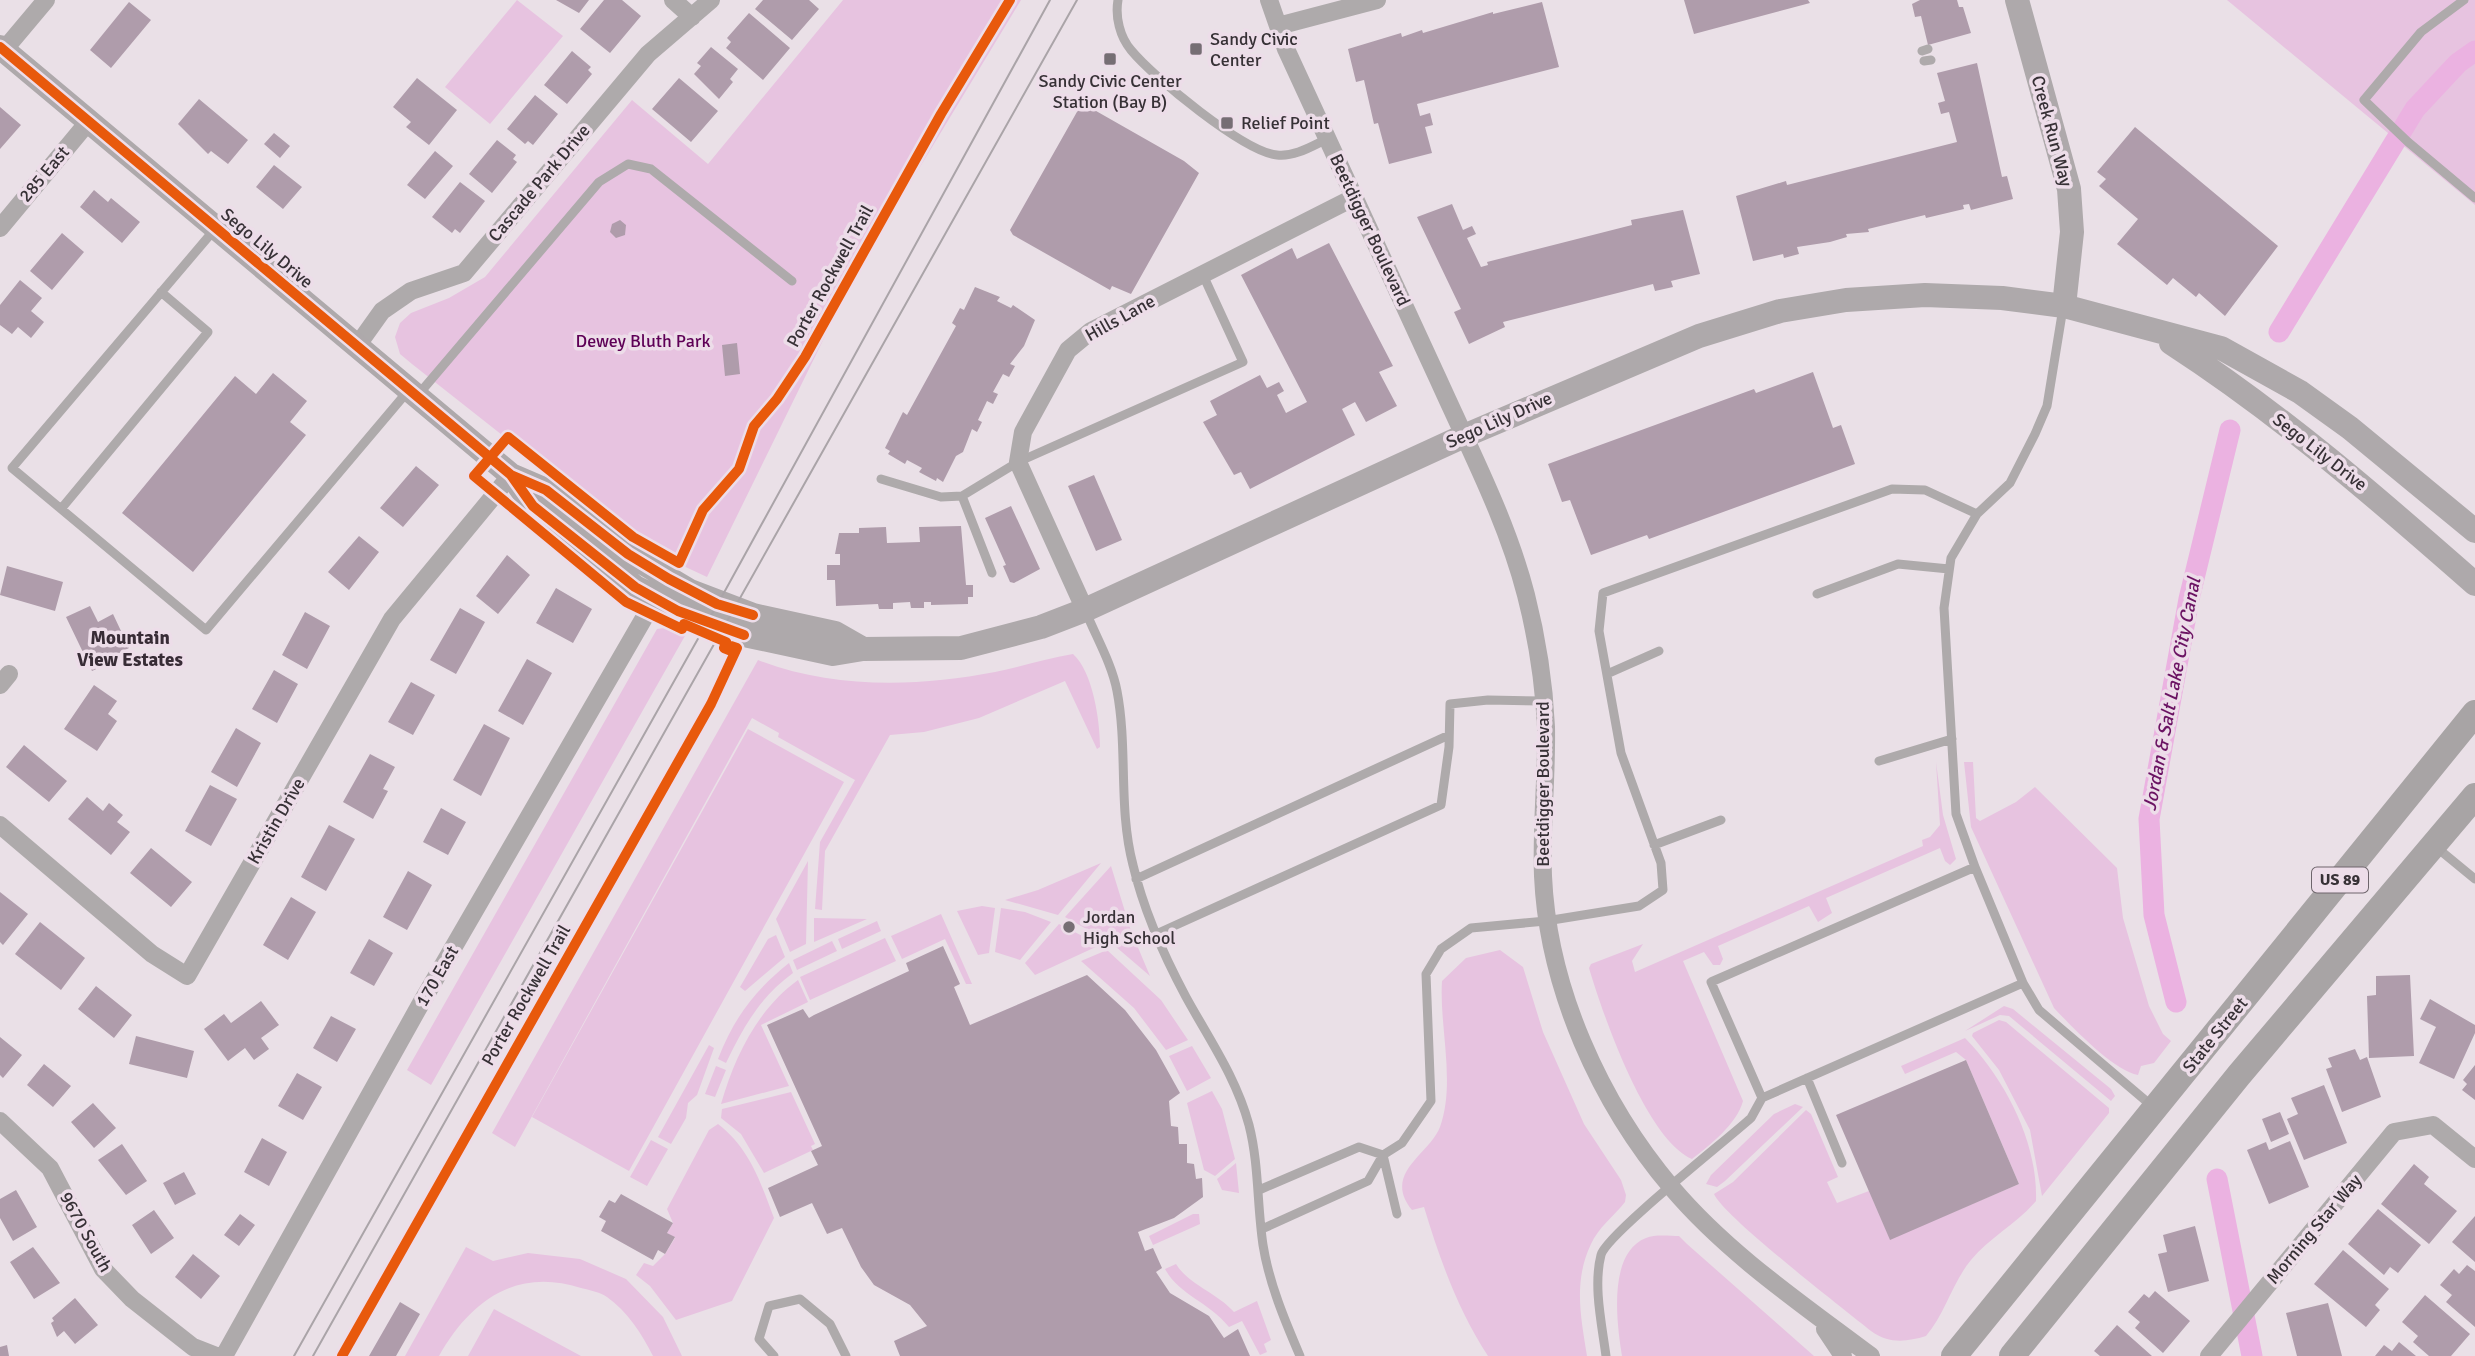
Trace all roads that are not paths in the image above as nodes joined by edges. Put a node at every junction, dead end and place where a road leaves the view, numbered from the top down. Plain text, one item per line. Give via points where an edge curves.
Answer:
1 (46, 0) edge
2 (673, 0) edge
3 (710, 0) edge
4 (1118, 0) edge
5 (1269, 0) edge
6 (1377, 0) edge
7 (2017, 0) edge
8 (2464, 0) edge
9 (692, 17) junction
10 (1278, 26) junction
11 (2, 49) edge
12 (89, 121) junction
13 (1327, 139) junction
14 (1355, 197) junction
15 (2475, 198) edge
16 (0, 228) edge
17 (216, 228) junction
18 (1203, 275) junction
19 (792, 281) dead end
20 (161, 292) junction
21 (2064, 306) junction
22 (2155, 333) junction
23 (358, 346) junction
24 (413, 393) junction
25 (1464, 436) junction
26 (1018, 462) junction
27 (512, 475) junction
28 (881, 479) dead end
29 (961, 496) junction
30 (61, 509) junction
31 (1977, 513) junction
32 (2475, 531) edge
33 (1949, 569) junction
34 (992, 573) dead end
35 (2475, 584) edge
36 (1817, 594) dead end
37 (655, 599) junction
38 (1085, 610) junction
39 (863, 649) junction
40 (1660, 651) dead end
41 (1607, 674) junction
42 (1544, 701) junction
43 (2475, 713) edge
44 (1449, 735) junction
45 (1952, 739) junction
46 (1880, 761) dead end
47 (2475, 796) edge
48 (1721, 820) dead end
49 (0, 825) edge
50 (1654, 845) junction
51 (2434, 845) junction
52 (1975, 867) junction
53 (1136, 879) junction
54 (2475, 879) edge
55 (1546, 921) junction
56 (1154, 935) junction
57 (2023, 983) junction
58 (1807, 1078) junction
59 (1762, 1098) junction
60 (2155, 1109) junction
61 (0, 1121) edge
62 (1383, 1155) junction
63 (2475, 1159) edge
64 (1842, 1163) dead end
65 (1672, 1188) junction
66 (1259, 1190) junction
67 (1397, 1214) dead end
68 (1262, 1229) junction
69 (1817, 1318) junction
70 (216, 1356) edge
71 (224, 1356) edge
72 (774, 1356) edge
73 (846, 1356) edge
74 (1300, 1356) edge
75 (1606, 1356) edge
76 (1843, 1356) edge
77 (1871, 1356) edge
78 (1954, 1356) edge
79 (2012, 1356) edge
80 (2209, 1356) edge

1 - 11 street
2 - 9 street
3 - 9 street, Cascade Park Drive
4 - 13 lane via 1120,29 1131,50 1235,138 1278,155 1296,153
5 - 10 street, Beetdigger Boulevard
6 - 10 street
7 - 21 main road, Creek Run Way via 2069,189 2071,232
8 - 15 lane via 2421,32 2364,100
9 - 23 street, Cascade Park Drive via 648,54 464,273 411,291 382,311
10 - 13 street, Beetdigger Boulevard
11 - 12 main road, Sego Lily Drive
12 - 16 street, 285 East
12 - 17 main road, Sego Lily Drive
13 - 14 street, Beetdigger Boulevard
14 - 18 street, Hills Lane
14 - 25 street, Beetdigger Boulevard
17 - 20 lane
17 - 23 main road, Sego Lily Drive
18 - 26 street, Hills Lane via 1091,331 1069,350 1023,432
18 - 26 lane via 1243,362
19 - 24 lane via 651,169 628,164 599,183
20 - 30 lane via 208,332
20 - 30 lane via 12,468
21 - 22 main road, Sego Lily Drive
21 - 25 main road, Sego Lily Drive via 1925,295 1846,300 1780,311 1651,354
21 - 31 lane via 2047,406 2010,483
22 - 32 main road, Sego Lily Drive via 2221,348 2300,392
22 - 35 main road, Sego Lily Drive via 2335,461
23 - 24 main road, Sego Lily Drive
24 - 27 main road, Sego Lily Drive
24 - 30 lane via 206,630
25 - 38 main road, Sego Lily Drive
25 - 42 street, Beetdigger Boulevard via 1525,593
26 - 29 lane
26 - 38 street
27 - 37 main road, Sego Lily Drive via 533,506
27 - 39 main road, Sego Lily Drive via 546,489 628,554 690,591 753,615 835,633
27 - 49 street, Kristin Drive via 392,619 187,976 152,954
28 - 29 lane via 941,498
29 - 34 lane
31 - 33 lane
31 - 41 lane via 1925,490 1892,489 1603,593 1599,631
33 - 36 lane via 1898,564
33 - 45 lane via 1944,608
37 - 39 main road, Sego Lily Drive via 744,635 833,654
37 - 71 street, 170 East
38 - 39 main road, Sego Lily Drive via 961,648
38 - 53 lane via 1117,688 1126,819
40 - 41 lane
41 - 50 lane via 1621,753
42 - 44 lane via 1450,704
42 - 55 street, Beetdigger Boulevard
43 - 60 main road, State Street / US 89
44 - 53 lane
44 - 56 lane via 1441,804
45 - 46 lane
45 - 52 lane via 1956,814
47 - 51 main road, US 89
48 - 50 lane
50 - 55 lane via 1664,890 1639,906
51 - 54 lane
51 - 79 main road, US 89
52 - 57 lane
52 - 59 lane via 1711,982
53 - 56 lane
55 - 62 lane via 1471,928 1441,949 1426,974 1431,1101 1402,1143
55 - 65 street, Beetdigger Boulevard via 1565,994 1590,1056 1625,1120
56 - 66 lane via 1223,1058 1249,1124
57 - 58 lane
57 - 60 lane via 2039,1010
58 - 59 lane
58 - 64 lane
59 - 65 lane via 1751,1118
60 - 78 main road, State Street / US 89
61 - 70 street, 9670 South via 50,1168 103,1269 193,1347
62 - 66 lane via 1359,1147
62 - 67 lane
62 - 68 lane via 1368,1181
63 - 80 street, Morning Star Way via 2432,1125 2395,1132
65 - 69 street, Beetdigger Boulevard
65 - 75 lane via 1624,1226 1601,1253 1599,1297
66 - 68 lane
68 - 74 lane via 1271,1280
69 - 76 street, Beetdigger Boulevard
69 - 77 street, Beetdigger Boulevard
72 - 73 lane via 759,1339 769,1306 800,1299 830,1324

